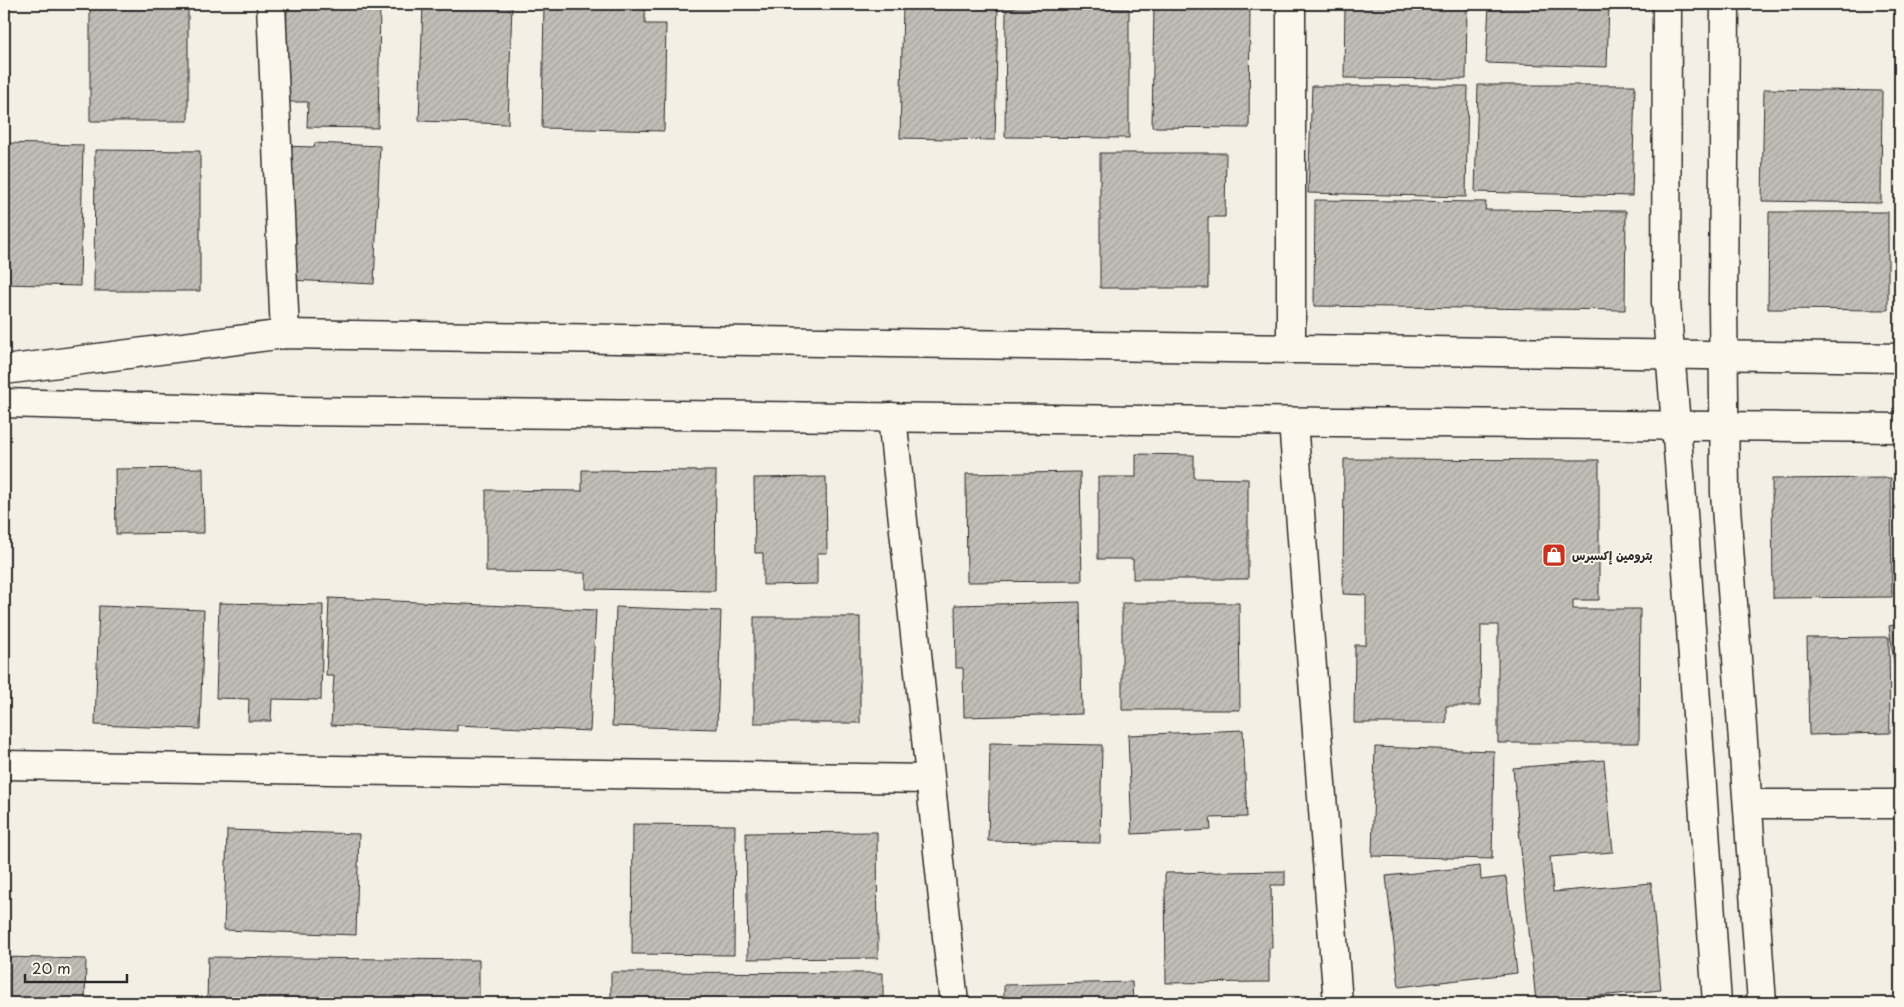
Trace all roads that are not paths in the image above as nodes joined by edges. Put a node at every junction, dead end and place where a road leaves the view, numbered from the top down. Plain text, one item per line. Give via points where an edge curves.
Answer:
1 (271, 4) edge
2 (1291, 4) edge
3 (1667, 4) edge
4 (1725, 4) edge
5 (285, 334) junction
6 (1291, 349) junction
7 (1670, 355) junction
8 (1724, 355) junction
9 (1900, 358) edge
10 (4, 370) edge
11 (4, 403) edge
12 (892, 418) junction
13 (1293, 422) junction
14 (1676, 426) junction
15 (1725, 426) junction
16 (1900, 428) edge
17 (4, 764) edge
18 (929, 778) junction
19 (1748, 804) junction
20 (1900, 804) edge
21 (954, 1003) edge
22 (1338, 1003) edge
23 (1717, 1003) edge
24 (1762, 1003) edge

1 - 5 street
2 - 6 street
3 - 7 street via 1666,302
4 - 8 street
5 - 6 street
5 - 10 street
6 - 7 street
7 - 8 street
7 - 14 street
8 - 9 street
8 - 15 street
11 - 12 street via 293,411
12 - 13 street
12 - 18 street
13 - 14 street
13 - 22 street
14 - 15 street
14 - 23 street
15 - 16 street
15 - 19 street via 1725,494
17 - 18 street
18 - 21 street
19 - 20 street
19 - 24 street

